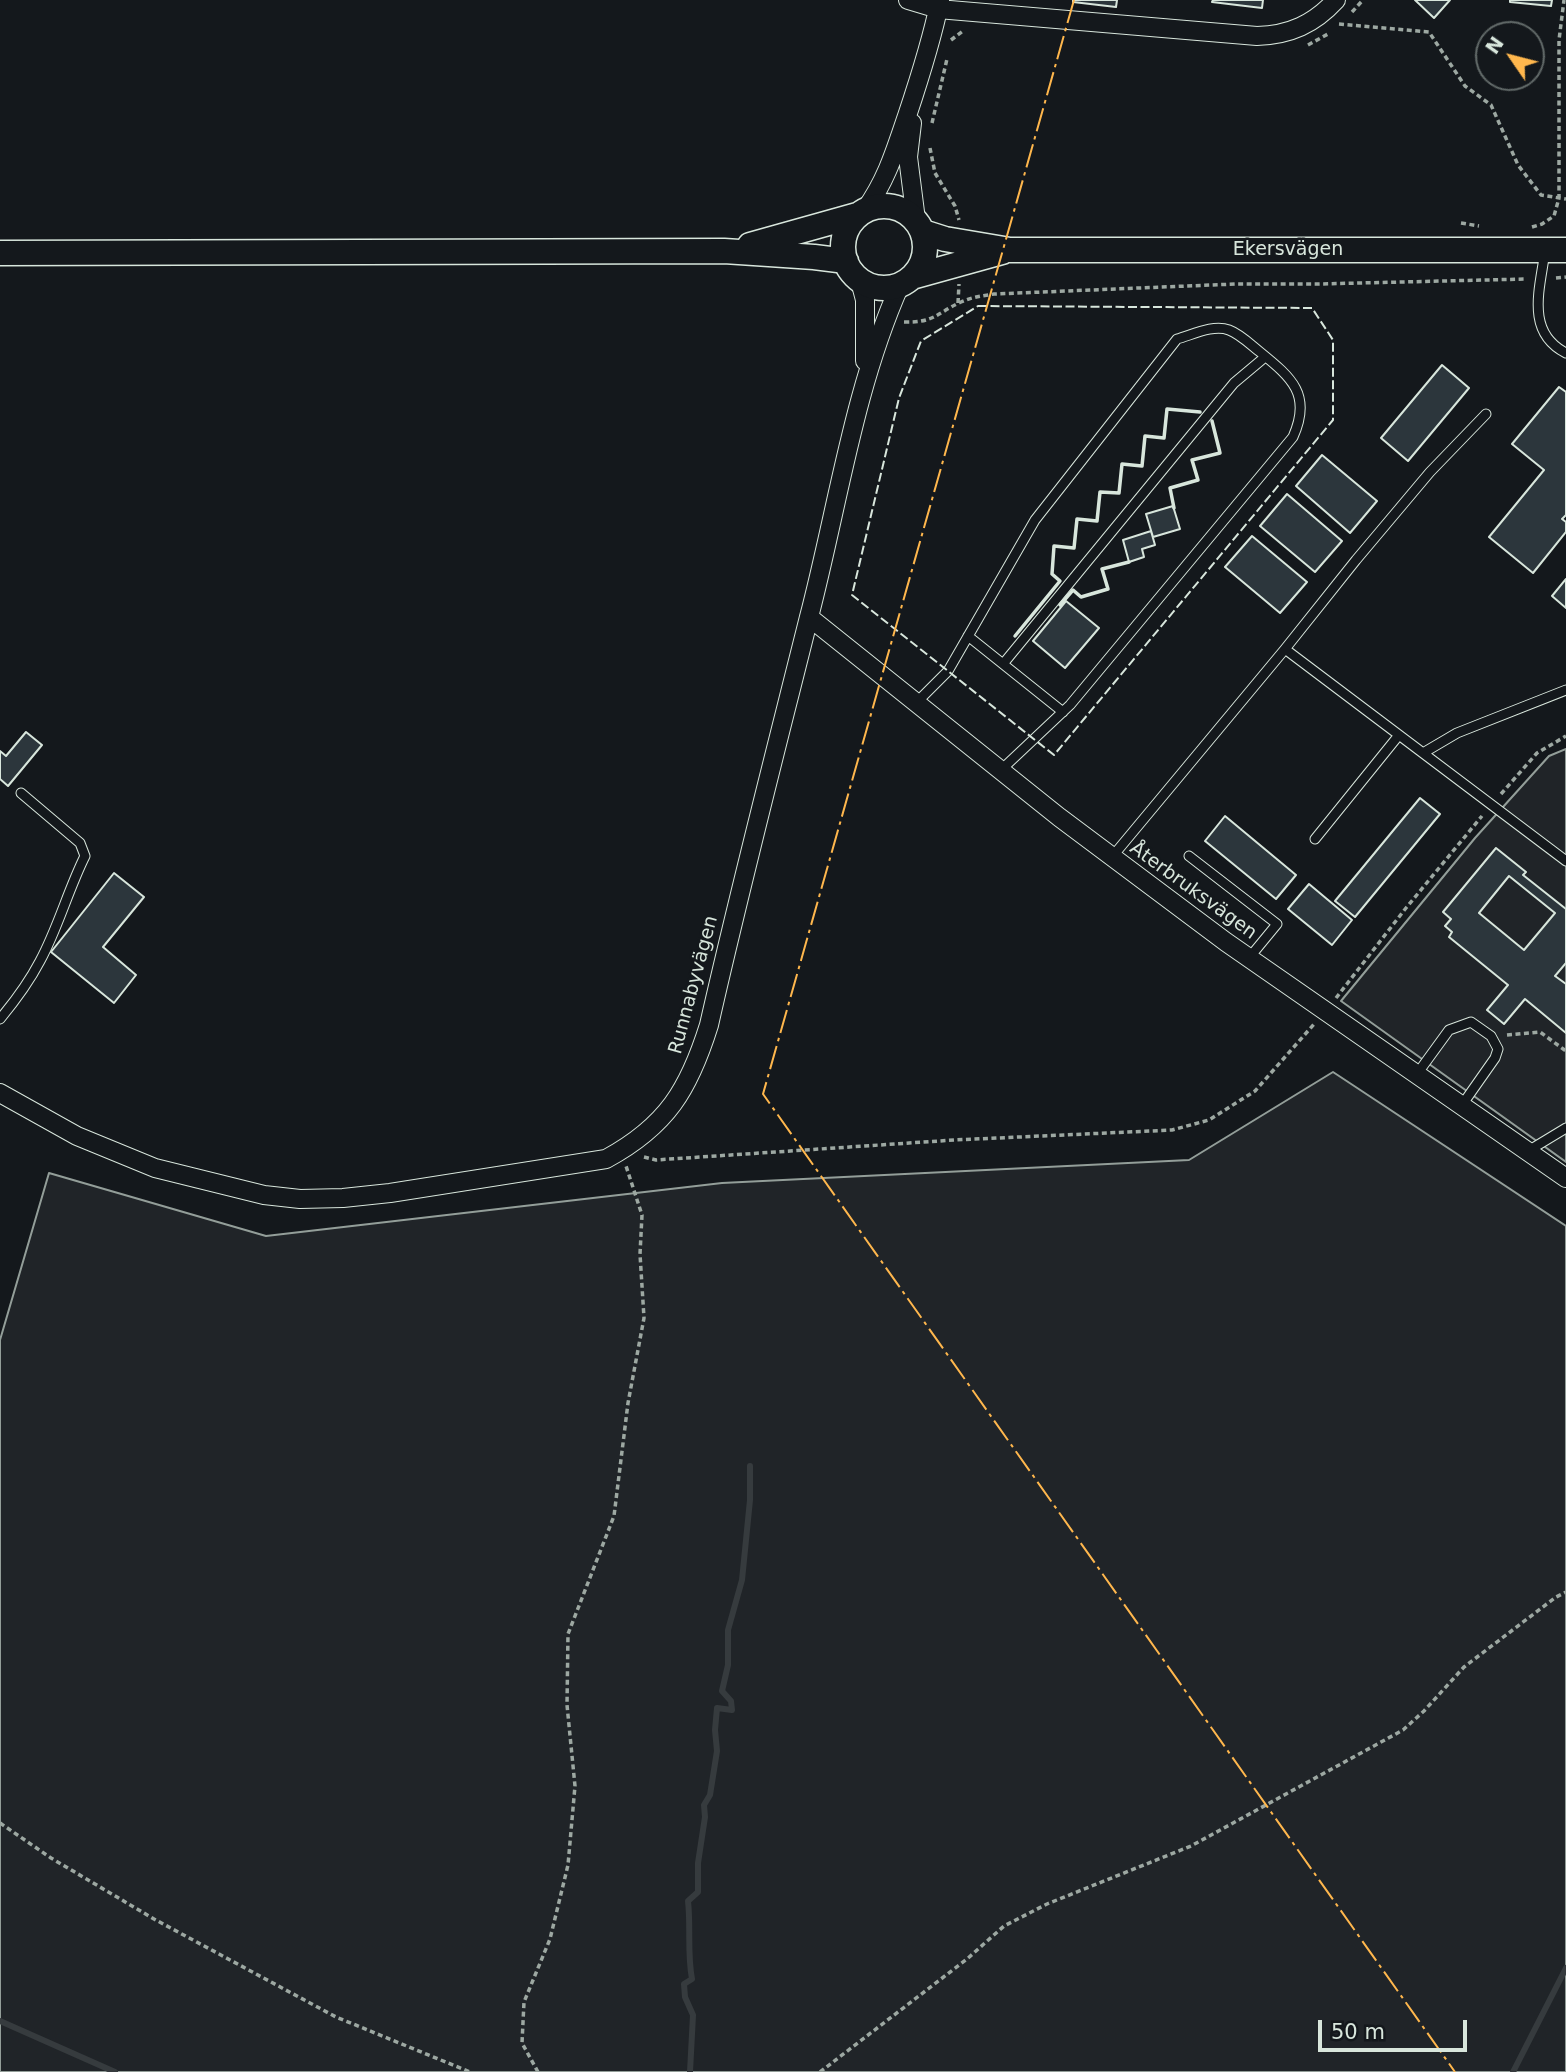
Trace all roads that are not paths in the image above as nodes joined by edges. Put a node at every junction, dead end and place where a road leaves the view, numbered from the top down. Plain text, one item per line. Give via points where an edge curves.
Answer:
1 (908, 0) edge
2 (1336, 0) edge
3 (939, 5) edge
4 (917, 85) junction
5 (861, 213) junction
6 (920, 226) junction
7 (1555, 250) edge
8 (724, 251) junction
9 (0, 253) edge
10 (959, 253) junction
11 (853, 271) junction
12 (906, 281) junction
13 (1566, 353) edge
14 (1265, 357) junction
15 (865, 378) junction
16 (1486, 414) dead end
17 (809, 617) junction
18 (968, 636) junction
19 (1285, 649) junction
20 (1003, 664) junction
21 (1566, 690) edge
22 (917, 702) junction
23 (1063, 712) junction
24 (1399, 735) junction
25 (1423, 753) junction
26 (1000, 770) junction
27 (21, 793) dead end
28 (1315, 839) dead end
29 (1189, 856) dead end
30 (1112, 857) junction
31 (1566, 861) edge
32 (1249, 958) junction
33 (0, 1019) edge
34 (1417, 1074) junction
35 (0, 1093) edge
36 (1462, 1105) junction
37 (1566, 1128) edge
38 (1528, 1151) junction
39 (1566, 1178) edge

1 - 3 street
2 - 3 street via 1303,27 1274,35 957,11
3 - 4 street
4 - 5 street via 882,186
4 - 6 street via 908,157
5 - 6 main road via 881,205 896,207
5 - 8 main road
5 - 11 main road via 848,225 844,238 843,250
6 - 10 main road
6 - 12 main road via 926,245 924,257
7 - 10 main road, Ekersvägen
7 - 13 lane via 1541,278 1537,310 1542,332
8 - 9 main road
8 - 11 main road via 814,257
10 - 12 main road, Ekersvägen
11 - 12 main road via 880,288
11 - 15 street, Runnabyvägen via 865,310
12 - 15 street, Runnabyvägen
14 - 18 lane via 1229,330 1210,329 1177,340 1035,520
14 - 20 lane via 1234,383
14 - 23 lane via 1284,371 1300,394 1299,424 1293,437
15 - 17 street, Runnabyvägen
16 - 19 lane via 1421,481
17 - 22 street, Återbruksvägen
17 - 35 street, Runnabyvägen via 697,1062 665,1115 620,1152 606,1159 541,1171 390,1193 300,1199 264,1195 155,1168 77,1136
18 - 20 lane
18 - 22 lane via 948,671
19 - 24 lane
19 - 30 lane
20 - 23 lane
21 - 25 lane via 1457,733
22 - 26 street, Återbruksvägen
23 - 26 lane
24 - 25 lane
24 - 28 lane
25 - 31 lane
26 - 30 street, Återbruksvägen
27 - 33 lane via 80,842 86,856 41,959
29 - 32 lane via 1277,924
30 - 32 street, Återbruksvägen
32 - 34 street, Återbruksvägen
34 - 36 street, Återbruksvägen
34 - 36 lane via 1449,1030 1471,1022 1491,1036 1498,1049
36 - 38 street, Återbruksvägen
37 - 38 lane
38 - 39 street, Återbruksvägen

